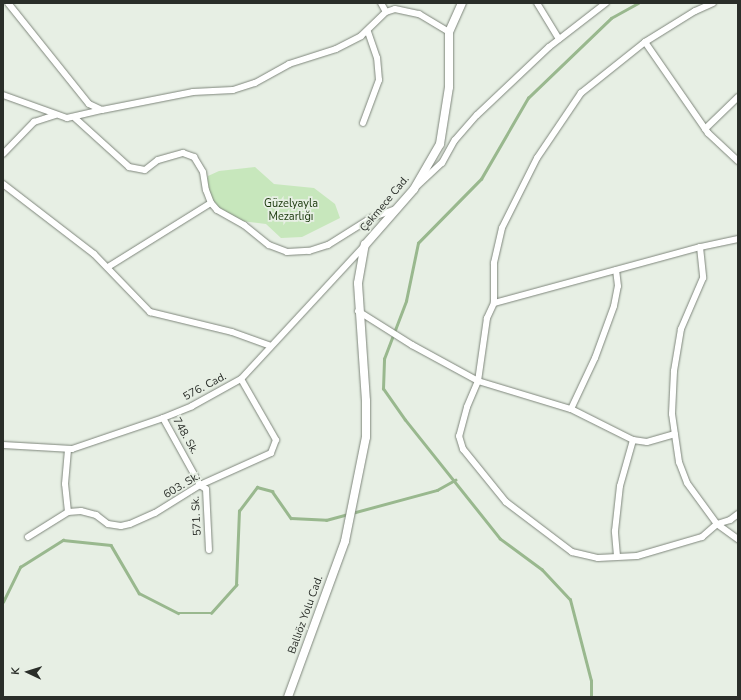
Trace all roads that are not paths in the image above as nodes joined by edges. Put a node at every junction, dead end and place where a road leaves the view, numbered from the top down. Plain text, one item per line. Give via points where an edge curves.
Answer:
1 (8, 3) edge
2 (381, 3) edge
3 (462, 3) edge
4 (537, 3) edge
5 (606, 3) edge
6 (713, 3) edge
7 (386, 12) junction
8 (368, 32) junction
9 (449, 32) junction
10 (559, 39) junction
11 (645, 42) junction
12 (3, 95) edge
13 (738, 97) edge
14 (102, 110) junction
15 (55, 114) junction
16 (75, 118) junction
17 (363, 123) dead end
18 (705, 129) junction
19 (3, 154) edge
20 (738, 161) edge
21 (3, 184) edge
22 (414, 189) junction
23 (211, 203) junction
24 (396, 209) junction
25 (738, 239) edge
26 (365, 245) junction
27 (700, 247) junction
28 (108, 267) junction
29 (616, 270) junction
30 (494, 303) junction
31 (358, 311) junction
32 (271, 346) junction
33 (241, 379) junction
34 (478, 381) junction
35 (571, 409) junction
36 (163, 418) junction
37 (675, 434) junction
38 (633, 440) junction
39 (3, 445) edge
40 (68, 448) junction
41 (200, 485) junction
42 (354, 498) joint
43 (68, 512) junction
44 (738, 514) edge
45 (717, 524) junction
46 (28, 537) dead end
47 (738, 539) edge
48 (209, 550) dead end
49 (617, 556) junction
50 (288, 697) edge

1 - 14 street via 89,104
2 - 7 street
3 - 9 street, Çekmece Cad.
4 - 10 street
5 - 10 street
6 - 11 street via 695,11
7 - 8 street
7 - 9 street via 395,9 406,10
8 - 14 street via 336,49 289,64 255,83 233,90 193,92
8 - 17 street via 377,58 379,80
9 - 22 street, Çekmece Cad. via 449,87 440,144
10 - 22 street via 477,115 455,140 442,162
11 - 18 street
11 - 30 street via 581,93 537,158 502,228 494,263
12 - 15 street
13 - 18 street
14 - 16 street
15 - 16 street
15 - 19 street via 34,122
16 - 23 street via 129,167 145,170 158,160 183,153 194,157 203,172
18 - 20 street
21 - 28 street
22 - 24 street, Çekmece Cad.
23 - 24 street via 269,245 287,252 310,251 328,245 371,218
23 - 28 street
24 - 26 street, Çekmece Cad.
25 - 27 street
26 - 31 street, Çekmece Cad. via 358,283
26 - 32 street, 576. Cad.
27 - 29 street
27 - 37 street via 703,278 681,329 674,371 672,414
28 - 32 street via 128,292 150,312 232,332
29 - 30 street
29 - 35 street via 618,286 614,306 595,358
30 - 34 street via 487,318
31 - 34 street via 412,345
31 - 42 street, Çekmece Cad. via 366,401 366,438
32 - 33 street, 576. Cad.
33 - 36 street, 576. Cad. via 192,406
33 - 41 street, 603. Sk. via 276,440 276,447 264,458
34 - 35 street
34 - 49 street via 459,436 463,449 480,473 506,502 572,552 598,558
35 - 38 street
36 - 40 street, 576. Cad.
36 - 41 street, 748. Sk.
37 - 38 street via 647,442
37 - 45 street via 679,462 687,483
38 - 49 street via 620,486 615,530
39 - 40 street, 576. Cad.
40 - 43 street via 65,484
41 - 43 street, 603. Sk. via 155,513 121,526 108,524 96,515 81,511
41 - 48 street, 571. Sk. via 206,488
42 - 50 street, Ballıöz Yolu Cad. via 345,540
43 - 46 street
44 - 45 street
45 - 47 street
45 - 49 street via 702,537 681,545 637,556

